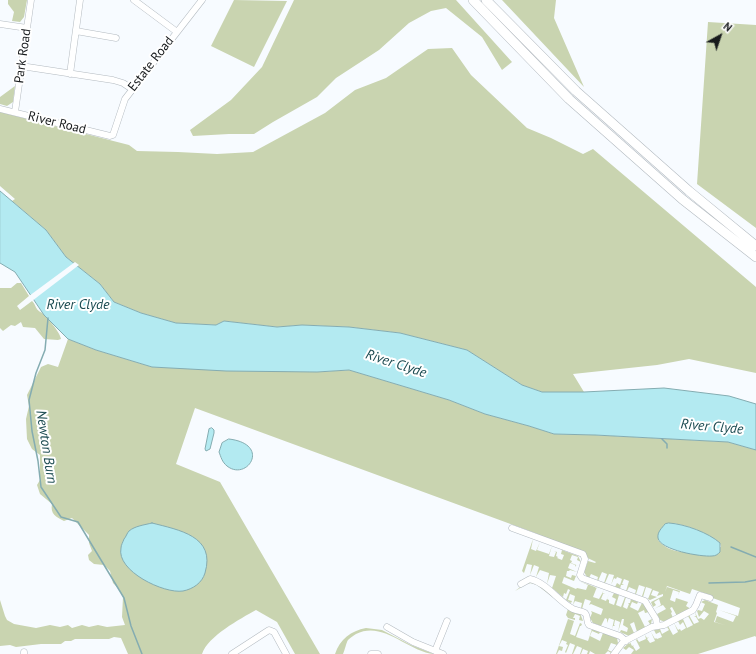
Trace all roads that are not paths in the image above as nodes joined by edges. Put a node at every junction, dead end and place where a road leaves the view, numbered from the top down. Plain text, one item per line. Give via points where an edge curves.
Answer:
1 (31, 0) edge
2 (80, 0) edge
3 (134, 0) edge
4 (202, 0) edge
5 (473, 0) edge
6 (486, 0) edge
7 (0, 24) edge
8 (27, 28) junction
9 (76, 31) junction
10 (176, 32) junction
11 (116, 38) dead end
12 (21, 66) junction
13 (70, 74) junction
14 (132, 89) junction
15 (0, 109) edge
16 (15, 112) junction
17 (113, 135) joint
18 (756, 246) edge
19 (756, 257) edge
20 (512, 528) dead end
21 (521, 584) dead end
22 (693, 592) dead end
23 (700, 595) junction
24 (710, 598) dead end
25 (447, 620) dead end
26 (657, 626) junction
27 (387, 627) dead end
28 (626, 641) junction
29 (435, 651) junction
30 (232, 654) edge
31 (286, 654) edge
32 (371, 654) edge
33 (378, 654) edge
34 (443, 654) edge
35 (614, 654) edge

1 - 8 street, Park Road
2 - 9 street
3 - 10 street
4 - 10 street, Estate Road
5 - 19 highway via 569,99 682,199
6 - 18 highway via 576,91 689,191
7 - 8 street
8 - 12 street, Park Road
9 - 11 street
9 - 13 street
10 - 14 street, Estate Road
12 - 13 street
12 - 16 street, Park Road
13 - 14 street via 113,80
14 - 17 street, Estate Road via 125,99
15 - 16 street, River Road
16 - 17 street, River Road
20 - 26 street via 583,554 585,559 580,574 582,578 645,601 656,619
21 - 28 street via 530,579 537,581 572,608 585,614 589,625 620,636
22 - 23 street
23 - 24 street
23 - 26 street via 693,610
25 - 29 street
26 - 28 street
27 - 29 street
28 - 35 street
29 - 34 street
30 - 31 street via 270,630 274,632
32 - 33 street

